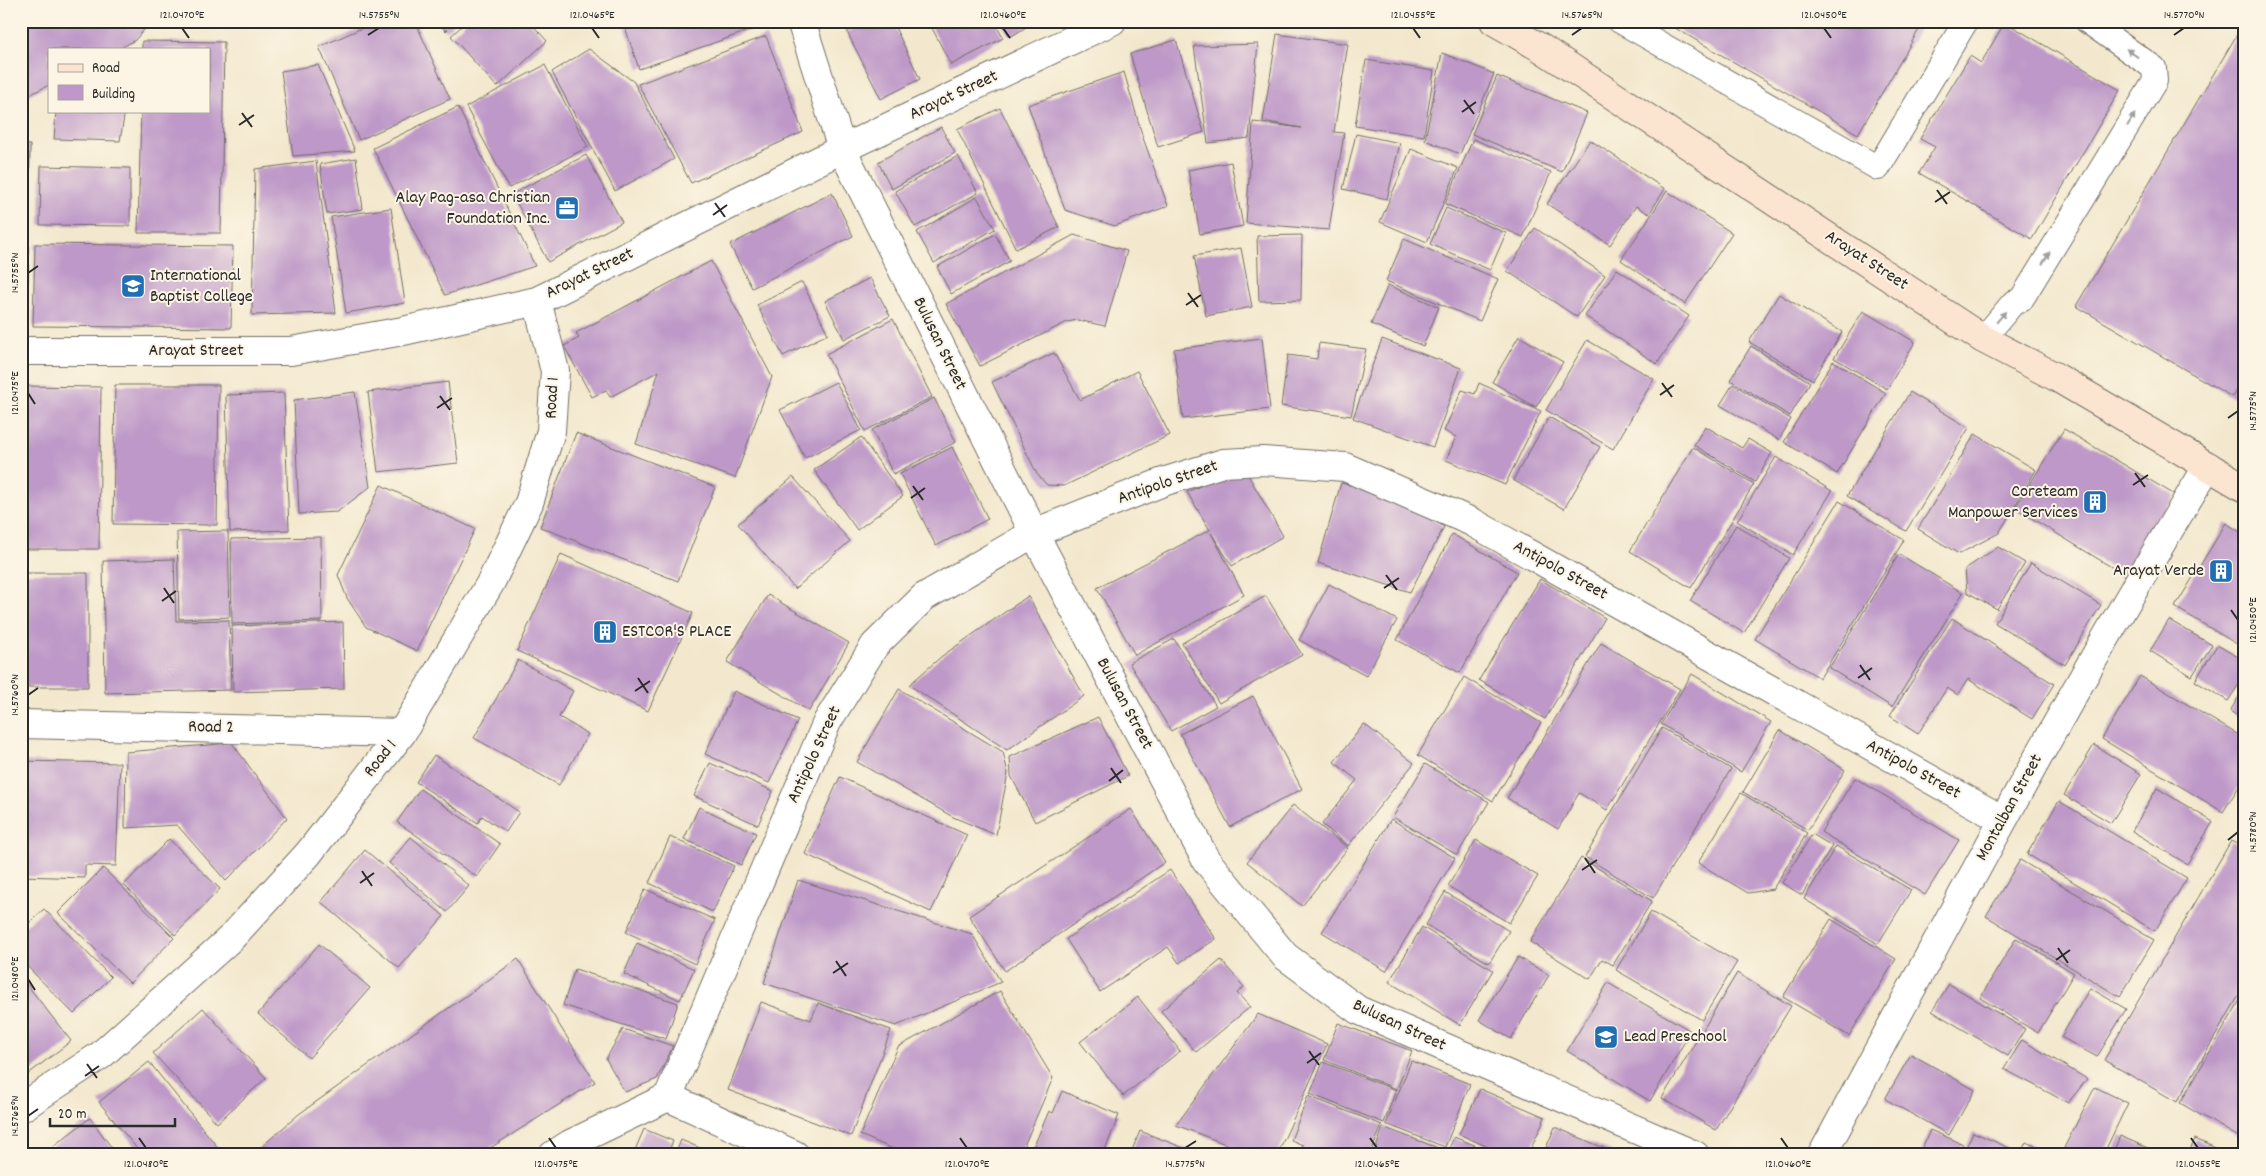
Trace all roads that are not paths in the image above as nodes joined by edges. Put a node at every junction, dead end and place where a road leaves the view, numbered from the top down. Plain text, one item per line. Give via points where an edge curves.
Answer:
1 (801, 21) edge
2 (1112, 21) edge
3 (1494, 21) edge
4 (1620, 21) edge
5 (1966, 21) edge
6 (2087, 21) edge
7 (842, 149) junction
8 (537, 301) junction
9 (1983, 339) junction
10 (21, 350) edge
11 (2208, 466) junction
12 (2245, 488) edge
13 (1034, 533) junction
14 (21, 724) edge
15 (402, 733) junction
16 (2002, 820) junction
17 (668, 1097) junction
18 (21, 1108) edge
19 (553, 1155) edge
20 (795, 1155) edge
21 (1694, 1155) edge
22 (1822, 1155) edge

1 - 7 street, Bulusan Street
2 - 7 street, Arayat Street
3 - 9 street, Arayat Street via 1541,48
4 - 5 lane via 1878,168
9 -> 6 lane via 2013,302 2021,300 2155,81 2154,68
7 - 8 street, Arayat Street
7 - 13 street, Bulusan Street
8 - 10 street, Arayat Street via 403,331 291,351
8 - 15 street, Road 1 via 555,371 551,431 529,503 491,582
9 - 11 street, Arayat Street via 2056,377
11 - 12 street, Arayat Street
11 - 16 street, Montalban Street
13 - 16 street, Antipolo Street via 1163,482 1223,463 1264,461 1345,468 1472,522
13 - 17 street, Antipolo Street via 924,597 875,645 827,722
13 - 21 street, Bulusan Street via 1206,860 1285,956 1358,1010
14 - 15 street, Road 2
15 - 18 street, Road 1 via 308,854 231,938 101,1055
16 - 22 street, Montalban Street
17 - 19 street
17 - 20 street

